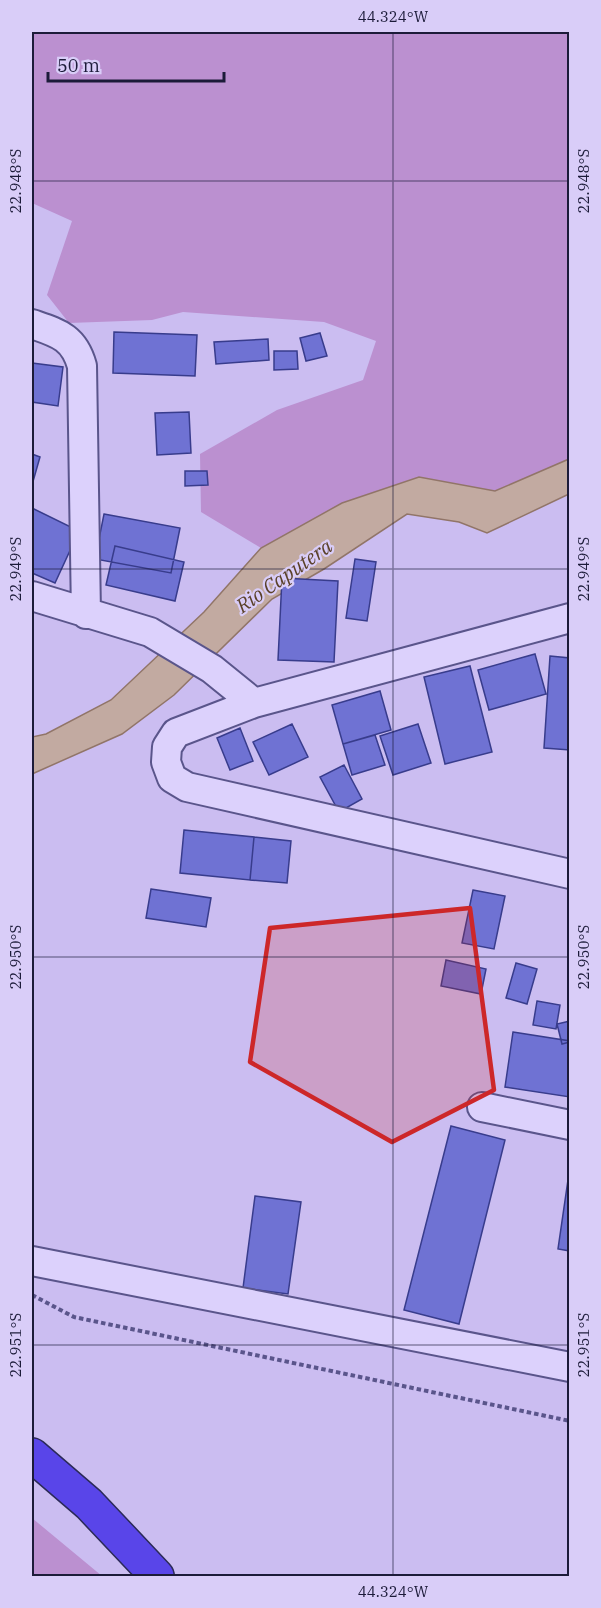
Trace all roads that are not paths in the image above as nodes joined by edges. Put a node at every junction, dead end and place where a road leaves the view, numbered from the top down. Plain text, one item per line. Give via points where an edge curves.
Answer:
1 (32, 324) edge
2 (32, 596) edge
3 (86, 614) junction
4 (569, 618) edge
5 (254, 703) junction
6 (570, 874) edge
7 (482, 1107) dead end
8 (570, 1125) edge
9 (32, 1261) edge
10 (570, 1367) edge
11 (32, 1455) edge
12 (156, 1576) edge

1 - 3 street via 69,341 78,351 82,366
2 - 3 street
3 - 5 street via 150,632 212,669
4 - 5 street
5 - 6 street via 176,733 166,754 172,778 187,787
7 - 8 street
9 - 10 street
11 - 12 highway via 89,1504

